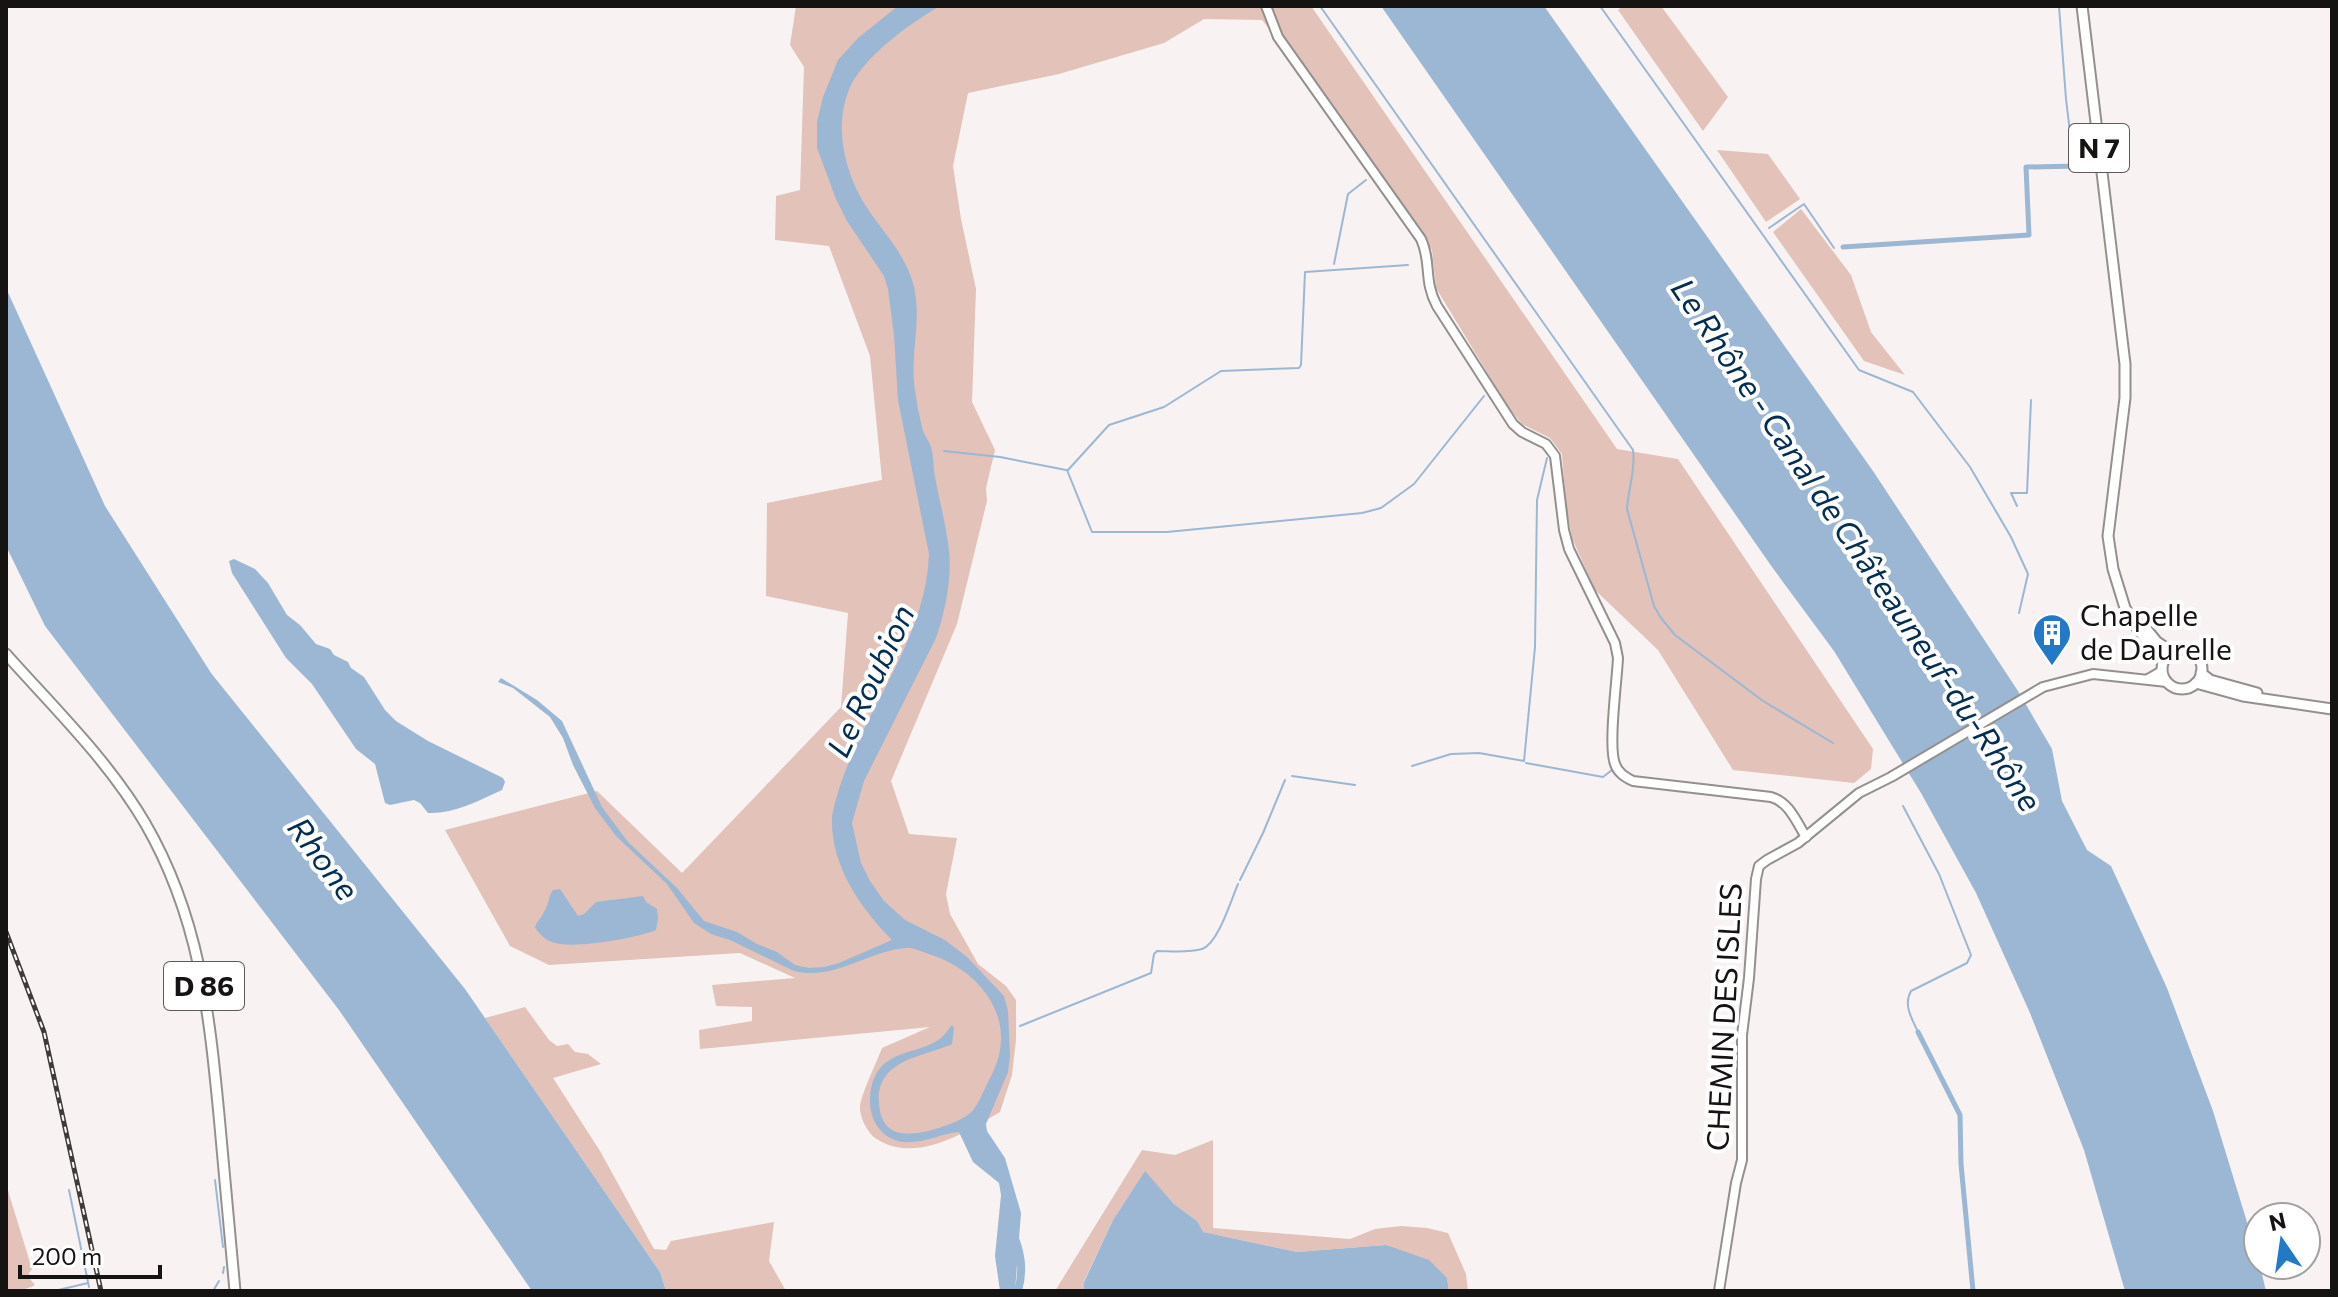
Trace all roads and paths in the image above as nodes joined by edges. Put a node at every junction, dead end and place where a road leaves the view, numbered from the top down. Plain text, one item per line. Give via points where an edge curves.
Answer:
1 (1266, 6) edge
2 (2082, 6) edge
3 (2113, 569) junction
4 (6, 646) edge
5 (2172, 652) junction
6 (6, 654) edge
7 (2163, 666) junction
8 (2199, 678) junction
9 (2143, 680) junction
10 (2167, 682) junction
11 (2332, 706) edge
12 (64, 719) junction
13 (1806, 837) junction
14 (235, 1291) edge
15 (1719, 1291) edge

1 - 13 street via 1278,37 1421,239 1428,286 1437,306 1513,424 1552,449 1569,549 1615,643 1612,750 1621,774 1633,781 1781,800
2 - 3 main road, N 7 via 2125,364 2108,523
3 - 5 main road, N 7 via 2137,619
3 - 7 main road, N 7 via 2125,608
4 - 12 main road, D 86
5 - 7 main road
5 - 8 main road via 2192,651 2201,663
6 - 12 main road, D 86
7 - 9 street
7 - 10 main road
8 - 10 main road via 2183,689
8 - 11 main road via 2243,696
9 - 10 street, CHEMIN DES ISLES
9 - 13 street, CHEMIN DES ISLES via 2093,674 2051,684 1859,793
12 - 14 main road, D 86 via 144,822 178,891 193,938 213,1053
13 - 15 street, CHEMIN DES ISLES via 1759,866 1756,879 1742,1035 1742,1160

